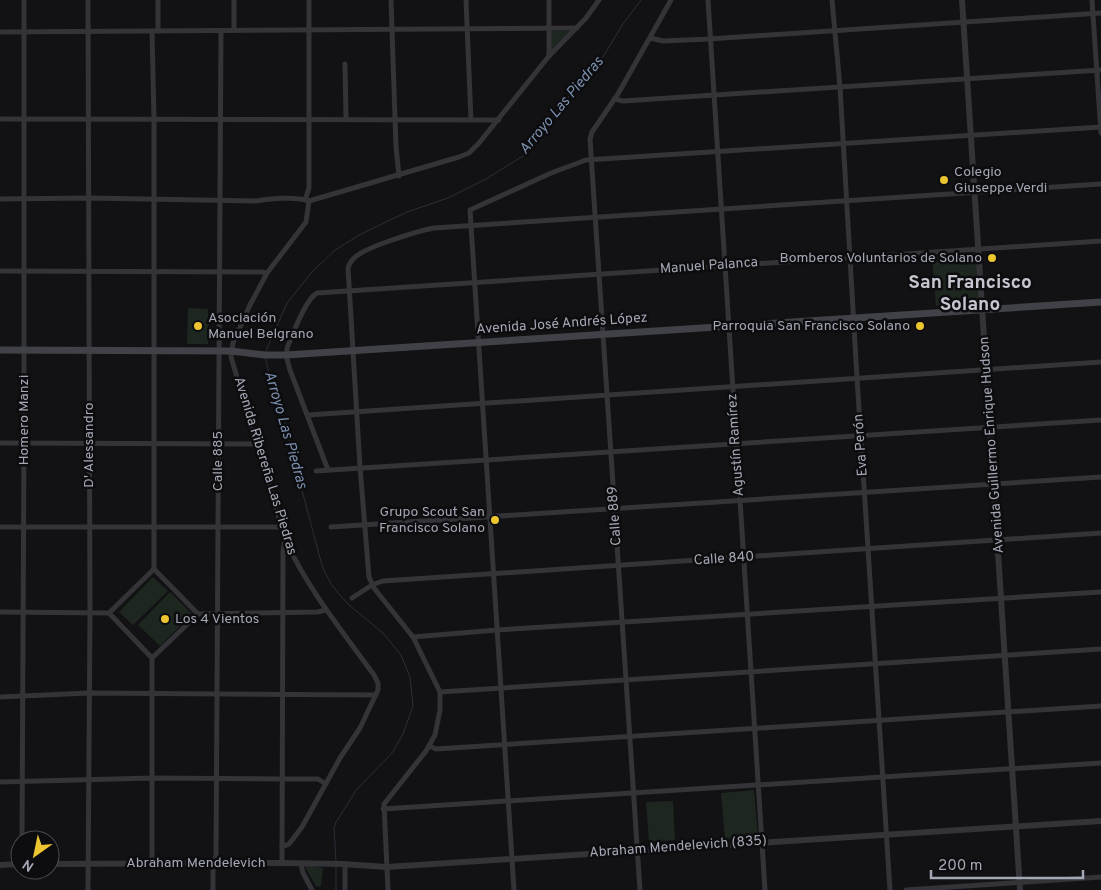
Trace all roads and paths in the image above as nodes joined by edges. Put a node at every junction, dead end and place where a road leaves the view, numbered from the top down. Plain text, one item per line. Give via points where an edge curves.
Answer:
1 (24, 0) edge
2 (88, 0) edge
3 (158, 0) edge
4 (234, 0) edge
5 (309, 0) edge
6 (391, 0) edge
7 (466, 0) edge
8 (549, 0) edge
9 (599, 0) edge
10 (671, 0) edge
11 (708, 0) edge
12 (832, 0) edge
13 (962, 0) edge
14 (1092, 0) edge
15 (1093, 13) junction
16 (1101, 13) edge
17 (964, 22) junction
18 (577, 28) junction
19 (393, 29) junction
20 (467, 29) junction
21 (549, 29) junction
22 (234, 30) junction
23 (309, 30) junction
24 (834, 30) junction
25 (88, 31) junction
26 (155, 31) junction
27 (221, 31) junction
28 (0, 32) edge
29 (24, 32) junction
30 (650, 38) junction
31 (709, 39) junction
32 (550, 56) junction
33 (345, 64) dead end
34 (1099, 70) edge
35 (967, 79) junction
36 (840, 87) junction
37 (714, 95) junction
38 (614, 99) junction
39 (0, 119) edge
40 (24, 119) junction
41 (154, 119) junction
42 (346, 119) junction
43 (89, 120) junction
44 (220, 120) junction
45 (309, 120) junction
46 (396, 120) junction
47 (471, 120) junction
48 (499, 120) junction
49 (1101, 127) edge
50 (1101, 133) edge
51 (971, 135) junction
52 (843, 144) junction
53 (717, 152) junction
54 (592, 159) junction
55 (399, 176) junction
56 (1101, 184) edge
57 (974, 192) junction
58 (89, 198) junction
59 (0, 199) edge
60 (24, 199) junction
61 (219, 199) junction
62 (153, 200) junction
63 (846, 200) junction
64 (307, 201) junction
65 (721, 209) junction
66 (596, 216) junction
67 (471, 226) junction
68 (1101, 241) edge
69 (979, 249) junction
70 (850, 257) junction
71 (725, 266) junction
72 (0, 271) edge
73 (24, 271) junction
74 (90, 272) junction
75 (154, 272) junction
76 (218, 272) junction
77 (267, 273) junction
78 (600, 274) junction
79 (474, 281) junction
80 (349, 290) junction
81 (1101, 302) edge
82 (983, 310) junction
83 (853, 318) junction
84 (729, 326) junction
85 (603, 334) junction
86 (478, 342) junction
87 (0, 350) edge
88 (24, 350) junction
89 (353, 350) junction
90 (90, 351) junction
91 (218, 351) junction
92 (154, 352) junction
93 (234, 352) junction
94 (286, 355) junction
95 (1101, 362) edge
96 (986, 370) junction
97 (857, 378) junction
98 (732, 388) junction
99 (608, 395) junction
100 (483, 404) junction
101 (357, 411) junction
102 (308, 415) junction
103 (1101, 420) edge
104 (990, 428) junction
105 (861, 435) junction
106 (24, 442) junction
107 (0, 443) edge
108 (154, 443) junction
109 (736, 443) junction
110 (89, 444) junction
111 (218, 444) junction
112 (258, 444) junction
113 (611, 452) junction
114 (486, 460) junction
115 (360, 467) junction
116 (328, 470) junction
117 (316, 471) dead end
118 (1101, 477) edge
119 (994, 483) junction
120 (865, 493) junction
121 (740, 500) junction
122 (614, 509) junction
123 (489, 517) junction
124 (365, 525) junction
125 (0, 527) edge
126 (24, 527) junction
127 (154, 527) junction
128 (281, 527) junction
129 (330, 527) dead end
130 (89, 528) junction
131 (218, 528) junction
132 (1101, 534) edge
133 (285, 539) junction
134 (998, 540) junction
135 (868, 548) junction
136 (743, 558) junction
137 (618, 565) junction
138 (154, 569) junction
139 (493, 574) junction
140 (372, 585) junction
141 (1101, 592) edge
142 (352, 598) dead end
143 (1002, 598) junction
144 (873, 607) junction
145 (326, 610) junction
146 (0, 612) edge
147 (23, 612) junction
148 (90, 612) junction
149 (219, 612) junction
150 (109, 613) junction
151 (283, 613) junction
152 (198, 614) junction
153 (748, 615) junction
154 (622, 623) junction
155 (497, 630) junction
156 (413, 637) junction
157 (1101, 649) edge
158 (1005, 655) junction
159 (152, 658) junction
160 (876, 663) junction
161 (751, 671) junction
162 (626, 680) junction
163 (500, 687) junction
164 (440, 692) junction
165 (89, 693) junction
166 (153, 694) junction
167 (217, 694) junction
168 (283, 694) junction
169 (376, 696) junction
170 (0, 697) edge
171 (23, 697) junction
172 (1101, 706) edge
173 (1009, 711) junction
174 (880, 720) junction
175 (756, 728) junction
176 (630, 736) junction
177 (505, 744) junction
178 (429, 746) junction
179 (1101, 763) edge
180 (1012, 769) junction
181 (884, 777) junction
182 (153, 778) junction
183 (217, 779) junction
184 (282, 779) junction
185 (88, 780) junction
186 (0, 782) edge
187 (22, 782) junction
188 (326, 784) junction
189 (758, 785) junction
190 (633, 793) junction
191 (508, 801) junction
192 (383, 809) junction
193 (1101, 820) edge
194 (1015, 825) junction
195 (22, 830) edge
196 (888, 833) junction
197 (762, 842) junction
198 (282, 846) junction
199 (637, 850) junction
200 (511, 859) junction
201 (152, 863) junction
202 (215, 863) junction
203 (282, 863) junction
204 (60, 864) edge
205 (88, 864) junction
206 (301, 864) junction
207 (343, 864) junction
208 (387, 867) junction
209 (1101, 877) edge
210 (1019, 882) junction
211 (88, 890) edge
212 (213, 890) edge
213 (312, 890) edge
214 (345, 890) edge
215 (388, 890) edge
216 (514, 890) edge
217 (640, 890) edge
218 (765, 890) edge
219 (890, 890) edge
220 (906, 890) edge
221 (1020, 890) edge

1 - 29 street, Homero Manzi
2 - 25 street, D' Alessandro
3 - 26 street
4 - 22 street
5 - 23 street
6 - 19 street
7 - 20 street
8 - 21 street
9 - 18 street
10 - 30 street
11 - 31 street, Agustín Ramírez
12 - 24 street, Eva Perón
13 - 17 street, Avenida Guillermo Enrique Hudson
14 - 15 street
15 - 16 street
15 - 17 street
15 - 34 street
17 - 24 street
17 - 35 street, Avenida Guillermo Enrique Hudson
18 - 21 street
18 - 32 street
19 - 20 street
19 - 23 street
19 - 46 street
20 - 21 street
20 - 47 street
21 - 32 street
22 - 23 street
22 - 27 street
23 - 45 street
24 - 31 street
24 - 36 street, Eva Perón
25 - 26 street
25 - 29 street
25 - 43 street, D' Alessandro
26 - 27 street
26 - 41 street
27 - 44 street, Calle 885
28 - 29 street
29 - 40 street, Homero Manzi
30 - 31 street via 662,41
30 - 38 street
31 - 37 street, Agustín Ramírez
32 - 48 street
33 - 42 street
34 - 35 street
34 - 49 street
35 - 36 street
35 - 51 street, Avenida Guillermo Enrique Hudson
36 - 37 street
36 - 52 street, Eva Perón
37 - 38 street
37 - 53 street, Agustín Ramírez
38 - 54 street, Calle 889 via 592,132
39 - 40 street
40 - 43 street
40 - 60 street, Homero Manzi
41 - 43 street
41 - 44 street
41 - 62 street
42 - 45 street
42 - 46 street
43 - 58 street, D' Alessandro
44 - 45 street
44 - 61 street, Calle 885
45 - 64 street
46 - 47 street
46 - 55 street
47 - 48 street
48 - 55 street via 469,152
49 - 50 street
49 - 51 street
51 - 52 street
51 - 57 street, Avenida Guillermo Enrique Hudson
52 - 53 street
52 - 63 street, Eva Perón
53 - 54 street
53 - 65 street, Agustín Ramírez
54 - 66 street, Calle 889
54 - 67 street via 583,160 470,210
55 - 64 street
56 - 57 street
57 - 63 street
57 - 69 street, Avenida Guillermo Enrique Hudson
58 - 60 street
58 - 62 street
58 - 74 street, D' Alessandro
59 - 60 street
60 - 73 street, Homero Manzi
61 - 62 street
61 - 64 street
61 - 76 street, Calle 885
62 - 75 street
63 - 65 street
63 - 70 street, Eva Perón
64 - 77 street via 306,222
65 - 66 street
65 - 71 street, Agustín Ramírez
66 - 67 street
66 - 78 street, Calle 889
67 - 79 street
67 - 80 street via 434,228 414,233 358,255 349,265
68 - 69 street, Manuel Palanca
69 - 70 street, Manuel Palanca
69 - 82 street, Avenida Guillermo Enrique Hudson
70 - 71 street, Manuel Palanca
70 - 83 street, Eva Perón
71 - 78 street, Manuel Palanca
71 - 84 street, Agustín Ramírez
72 - 73 street
73 - 74 street
73 - 88 street, Homero Manzi
74 - 75 street
74 - 90 street, D' Alessandro
75 - 76 street
75 - 92 street
76 - 77 street
76 - 91 street, Calle 885
77 - 93 street via 232,343
78 - 79 street, Manuel Palanca
78 - 85 street, Calle 889
79 - 80 street, Manuel Palanca
79 - 86 street
80 - 89 street
80 - 94 street, Manuel Palanca via 312,296
81 - 82 main road, Avenida José Andrés López
82 - 83 main road, Avenida José Andrés López
82 - 96 street, Avenida Guillermo Enrique Hudson
83 - 84 main road, Avenida José Andrés López
83 - 97 street, Eva Perón
84 - 85 main road, Avenida José Andrés López
84 - 98 street, Agustín Ramírez
85 - 86 main road, Avenida José Andrés López
85 - 99 street, Calle 889
86 - 89 main road, Avenida José Andrés López
86 - 100 street
87 - 88 main road, Avenida José Andrés López
88 - 90 main road, Avenida José Andrés López
88 - 106 street, Homero Manzi
89 - 94 main road, Avenida José Andrés López
89 - 101 street
90 - 92 main road, Avenida José Andrés López
90 - 110 street, D' Alessandro
91 - 92 main road, Avenida José Andrés López
91 - 93 main road, Avenida José Andrés López
91 - 111 street, Calle 885
92 - 108 street
93 - 94 main road, Avenida José Andrés López
93 - 112 street, Avenida Ribereña Las Piedras via 233,363
94 - 102 street
95 - 96 street
96 - 97 street
96 - 104 street, Avenida Guillermo Enrique Hudson
97 - 98 street
97 - 105 street, Eva Perón
98 - 99 street
98 - 109 street, Agustín Ramírez
99 - 100 street
99 - 113 street, Calle 889
100 - 101 street
100 - 114 street
101 - 102 street
101 - 115 street
102 - 116 street
103 - 104 street
104 - 105 street
104 - 119 street, Avenida Guillermo Enrique Hudson
105 - 109 street
105 - 120 street, Eva Perón
106 - 107 street
106 - 110 street
106 - 126 street, Homero Manzi
108 - 110 street
108 - 111 street
108 - 127 street
109 - 113 street
109 - 121 street, Agustín Ramírez
110 - 130 street, D' Alessandro
111 - 112 street
111 - 131 street, Calle 885
112 - 128 street, Avenida Ribereña Las Piedras
113 - 114 street
113 - 122 street, Calle 889
114 - 115 street
114 - 123 street
115 - 116 street
115 - 124 street
116 - 117 street
118 - 119 street
119 - 120 street
119 - 134 street, Avenida Guillermo Enrique Hudson
120 - 121 street
120 - 135 street, Eva Perón
121 - 122 street
121 - 136 street, Agustín Ramírez
122 - 123 street
122 - 137 street, Calle 889
123 - 124 street
123 - 139 street
124 - 129 street
124 - 140 street
125 - 126 street
126 - 130 street
126 - 147 street, Homero Manzi
127 - 130 street
127 - 131 street
127 - 138 street
128 - 131 street
128 - 133 street, Avenida Ribereña Las Piedras
130 - 148 street, D' Alessandro
131 - 149 street, Calle 885
132 - 134 street, Calle 840
133 - 145 street, Avenida Ribereña Las Piedras via 295,563
133 - 151 street via 282,552
134 - 135 street, Calle 840
134 - 143 street, Avenida Guillermo Enrique Hudson
135 - 136 street, Calle 840
135 - 144 street, Eva Perón
136 - 137 street, Calle 840
136 - 153 street, Agustín Ramírez
137 - 139 street, Calle 840
137 - 154 street, Calle 889
138 - 150 street
138 - 152 street
139 - 140 street, Calle 840 via 382,581
139 - 155 street
140 - 142 street, Calle 840
140 - 156 street
141 - 143 street
143 - 144 street
143 - 158 street, Avenida Guillermo Enrique Hudson
144 - 153 street
144 - 160 street, Eva Perón
145 - 151 street
145 - 169 street, Avenida Ribereña Las Piedras via 374,675 378,686
146 - 147 street
147 - 148 street
147 - 171 street, Homero Manzi
148 - 150 street
148 - 165 street, D' Alessandro
149 - 151 street
149 - 152 street
149 - 167 street, Calle 885
150 - 159 street
151 - 168 street
152 - 159 street
153 - 154 street
153 - 161 street, Agustín Ramírez
154 - 155 street
154 - 162 street, Calle 889
155 - 156 street
155 - 163 street
156 - 164 street
157 - 158 street
158 - 160 street
158 - 173 street, Avenida Guillermo Enrique Hudson
159 - 166 street
160 - 161 street
160 - 174 street, Eva Perón
161 - 162 street
161 - 175 street, Agustín Ramírez
162 - 163 street
162 - 176 street, Calle 889
163 - 164 street
163 - 177 street
164 - 178 street via 438,726
165 - 166 street
165 - 171 street
165 - 185 street, D' Alessandro
166 - 167 street
166 - 182 street
167 - 168 street
167 - 183 street, Calle 885
168 - 169 street
168 - 184 street
169 - 188 street
170 - 171 street
171 - 187 street, Homero Manzi
172 - 173 street
173 - 174 street
173 - 180 street, Avenida Guillermo Enrique Hudson
174 - 175 street
174 - 181 street, Eva Perón
175 - 176 street
175 - 189 street, Agustín Ramírez
176 - 177 street
176 - 190 street, Calle 889
177 - 178 street via 436,749
177 - 191 street
178 - 192 street via 386,800
179 - 180 street
180 - 181 street
180 - 194 street, Avenida Guillermo Enrique Hudson
181 - 189 street
181 - 196 street, Eva Perón
182 - 183 street
182 - 185 street
182 - 201 street
183 - 184 street
183 - 202 street, Calle 885
184 - 188 street via 318,779
184 - 198 street
185 - 187 street
185 - 205 street, D' Alessandro
186 - 187 street
187 - 195 street, Homero Manzi
188 - 198 street via 291,842
189 - 190 street
189 - 197 street, Agustín Ramírez
190 - 191 street
190 - 199 street, Calle 889
191 - 192 street
191 - 200 street
192 - 208 street
193 - 194 street
194 - 196 street, Abraham Mendelevich (835)
194 - 210 street, Avenida Guillermo Enrique Hudson
196 - 197 street, Abraham Mendelevich (835)
196 - 219 street, Eva Perón
197 - 199 street, Abraham Mendelevich (835)
197 - 218 street, Agustín Ramírez
198 - 203 street
199 - 200 street, Abraham Mendelevich (835)
199 - 217 street, Calle 889
200 - 208 street, Abraham Mendelevich (835)
200 - 216 street
201 - 202 street, Abraham Mendelevich
201 - 205 street, Abraham Mendelevich
202 - 203 street, Abraham Mendelevich
202 - 212 street, Calle 885
203 - 206 street, Abraham Mendelevich
204 - 205 street, Abraham Mendelevich
205 - 211 street, D' Alessandro
206 - 207 street, Abraham Mendelevich
206 - 213 street
207 - 208 street, Abraham Mendelevich (835)
207 - 214 street
208 - 215 street
209 - 210 street
210 - 220 street
210 - 221 street, Avenida Guillermo Enrique Hudson

